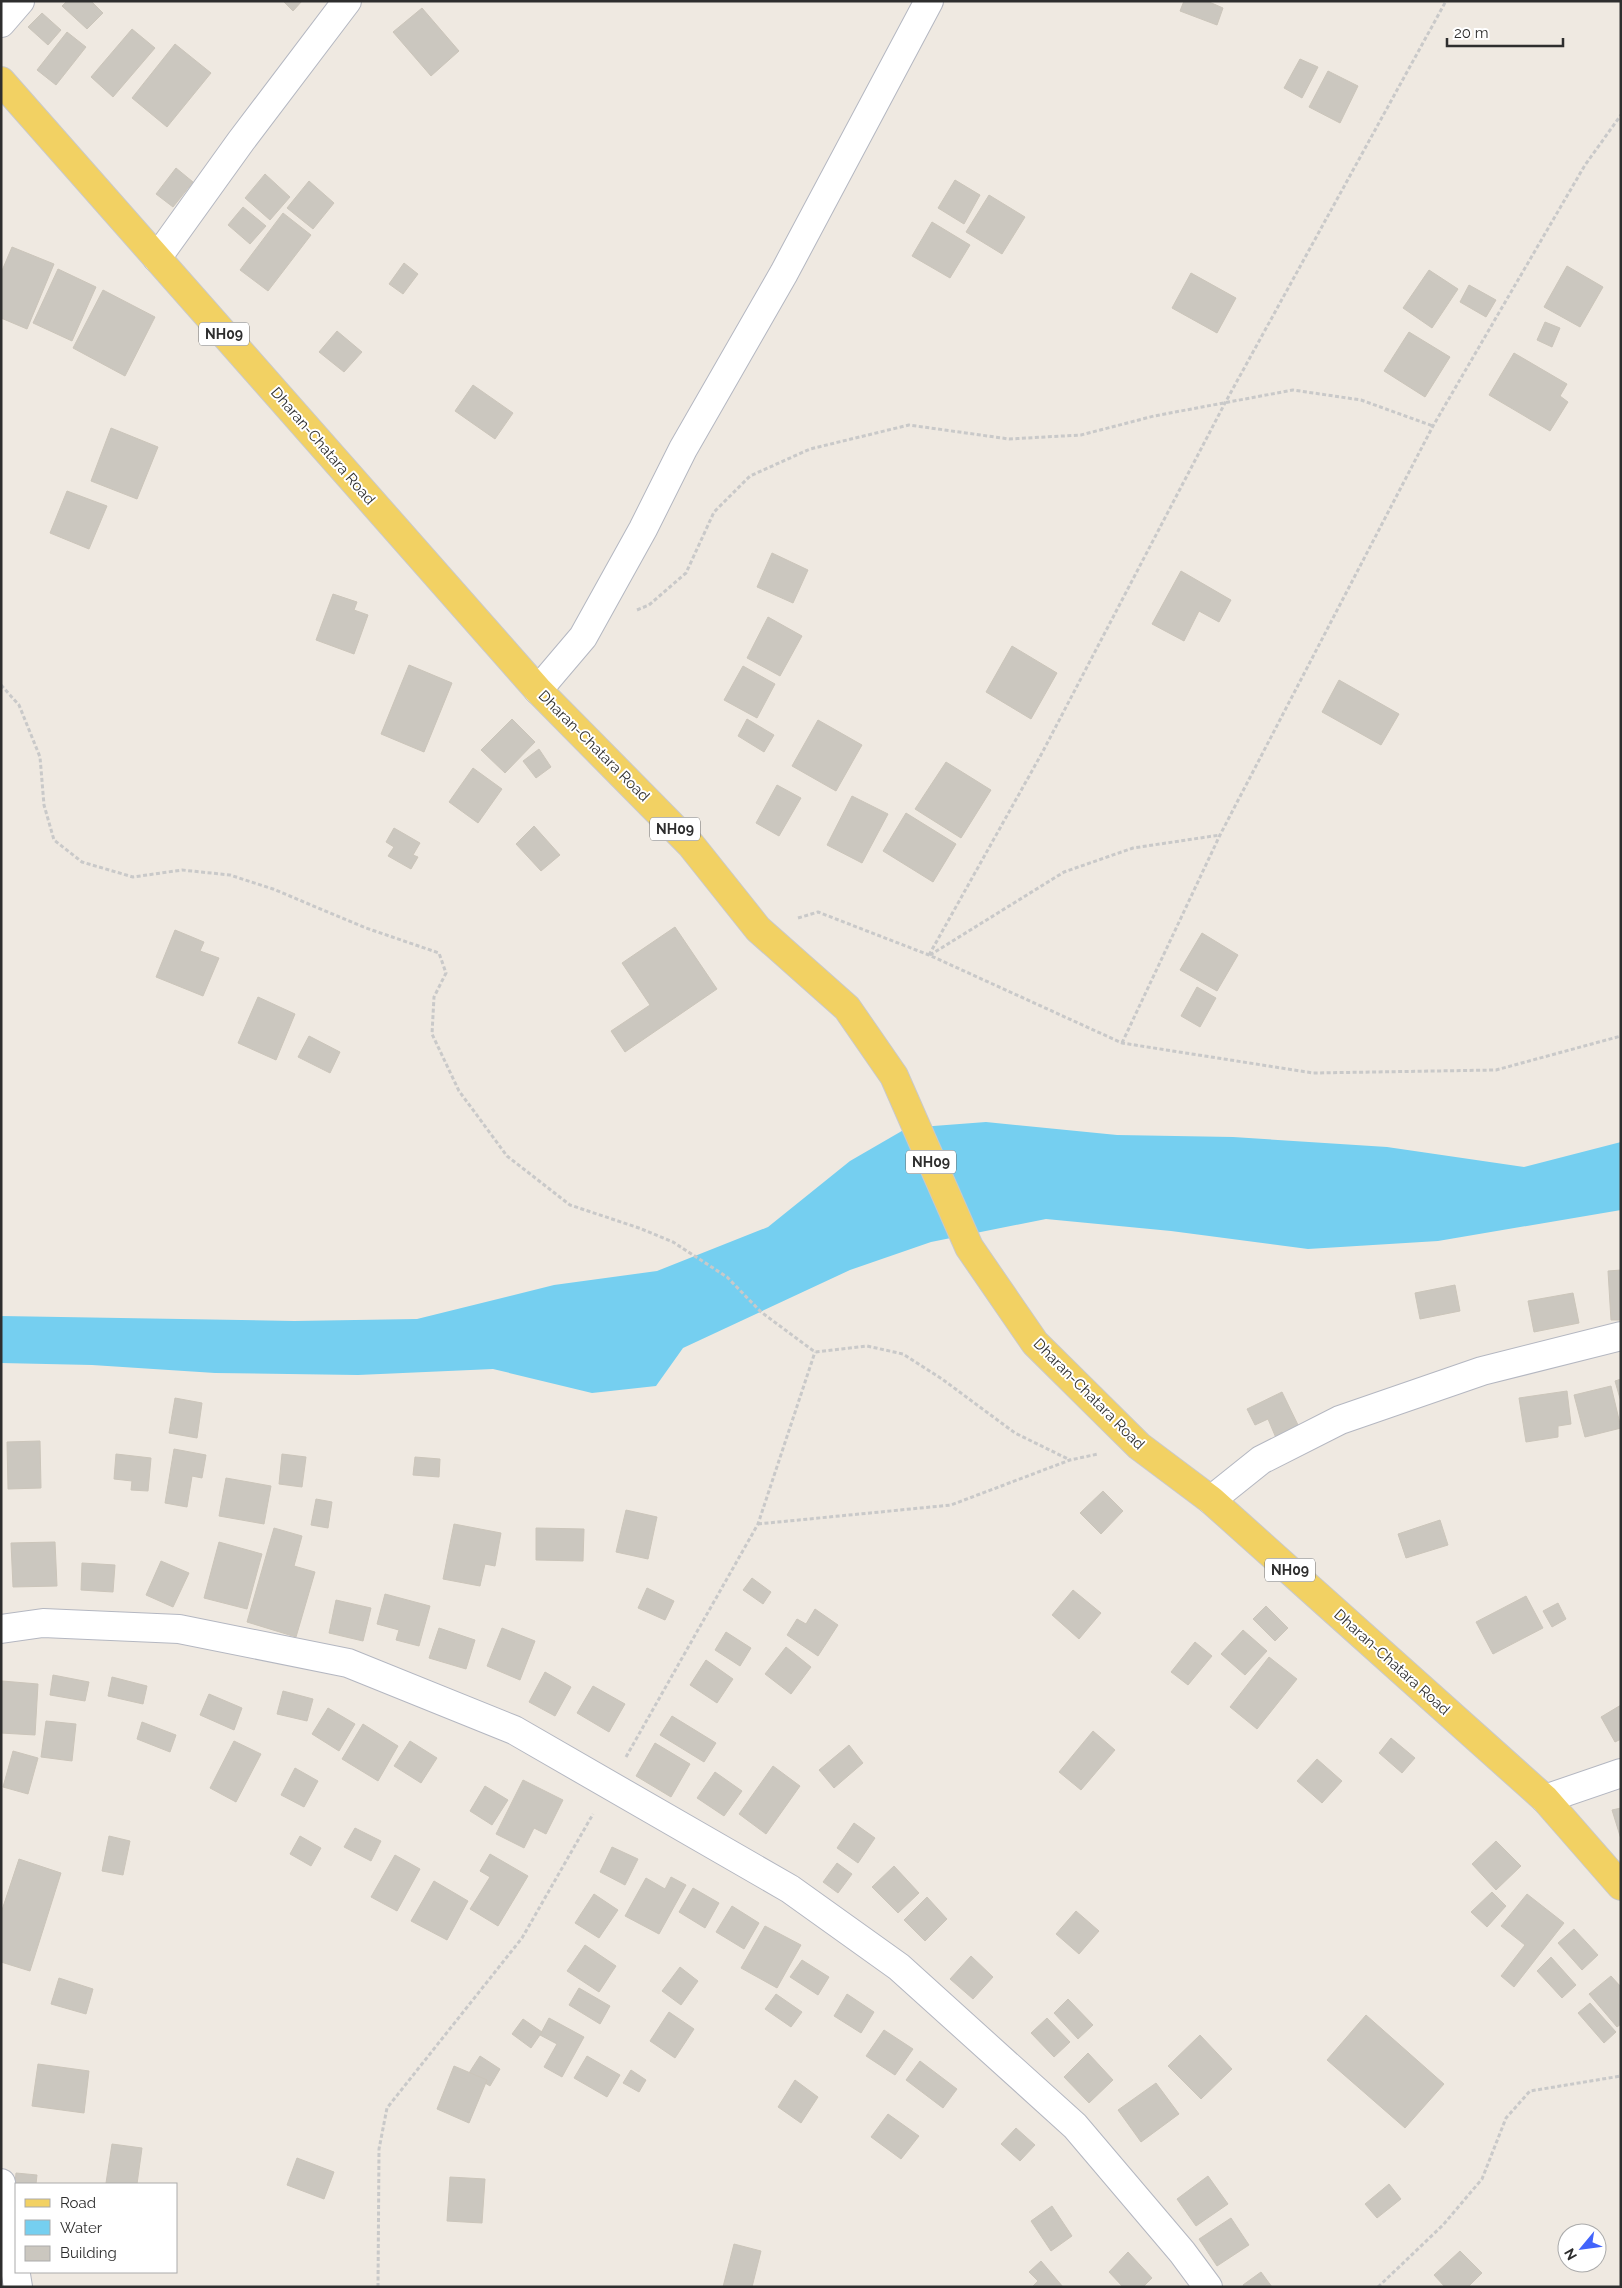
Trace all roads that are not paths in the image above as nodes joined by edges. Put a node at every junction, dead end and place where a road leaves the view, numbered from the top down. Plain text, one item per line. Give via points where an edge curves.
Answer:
1 (20, 1) edge
2 (347, 1) edge
3 (929, 1) edge
4 (1, 23) edge
5 (1, 81) edge
6 (157, 258) junction
7 (538, 690) junction
8 (1621, 1336) edge
9 (1211, 1500) junction
10 (1, 1628) edge
11 (1621, 1773) edge
12 (1545, 1799) junction
13 (1621, 1886) edge
14 (1, 2183) edge
15 (15, 2269) edge
16 (16, 2273) edge
17 (18, 2287) edge
18 (1208, 2287) edge

1 - 4 street
2 - 6 street
3 - 7 street via 784,273 683,450 583,637
5 - 6 main road, Dharan-Chatara Road / NH09
6 - 7 main road, Dharan-Chatara Road / NH09
7 - 9 main road, Dharan-Chatara Road / NH09 via 691,845 758,929 847,1008 894,1076 969,1247 1035,1343 1139,1446
8 - 9 street via 1482,1370 1340,1420 1261,1460
9 - 12 main road, Dharan-Chatara Road / NH09
10 - 18 street via 43,1623 178,1629 348,1663 514,1730 790,1889 898,1967 1074,2126
11 - 12 street
12 - 13 main road, Dharan-Chatara Road / NH09
14 - 15 street
16 - 17 street

